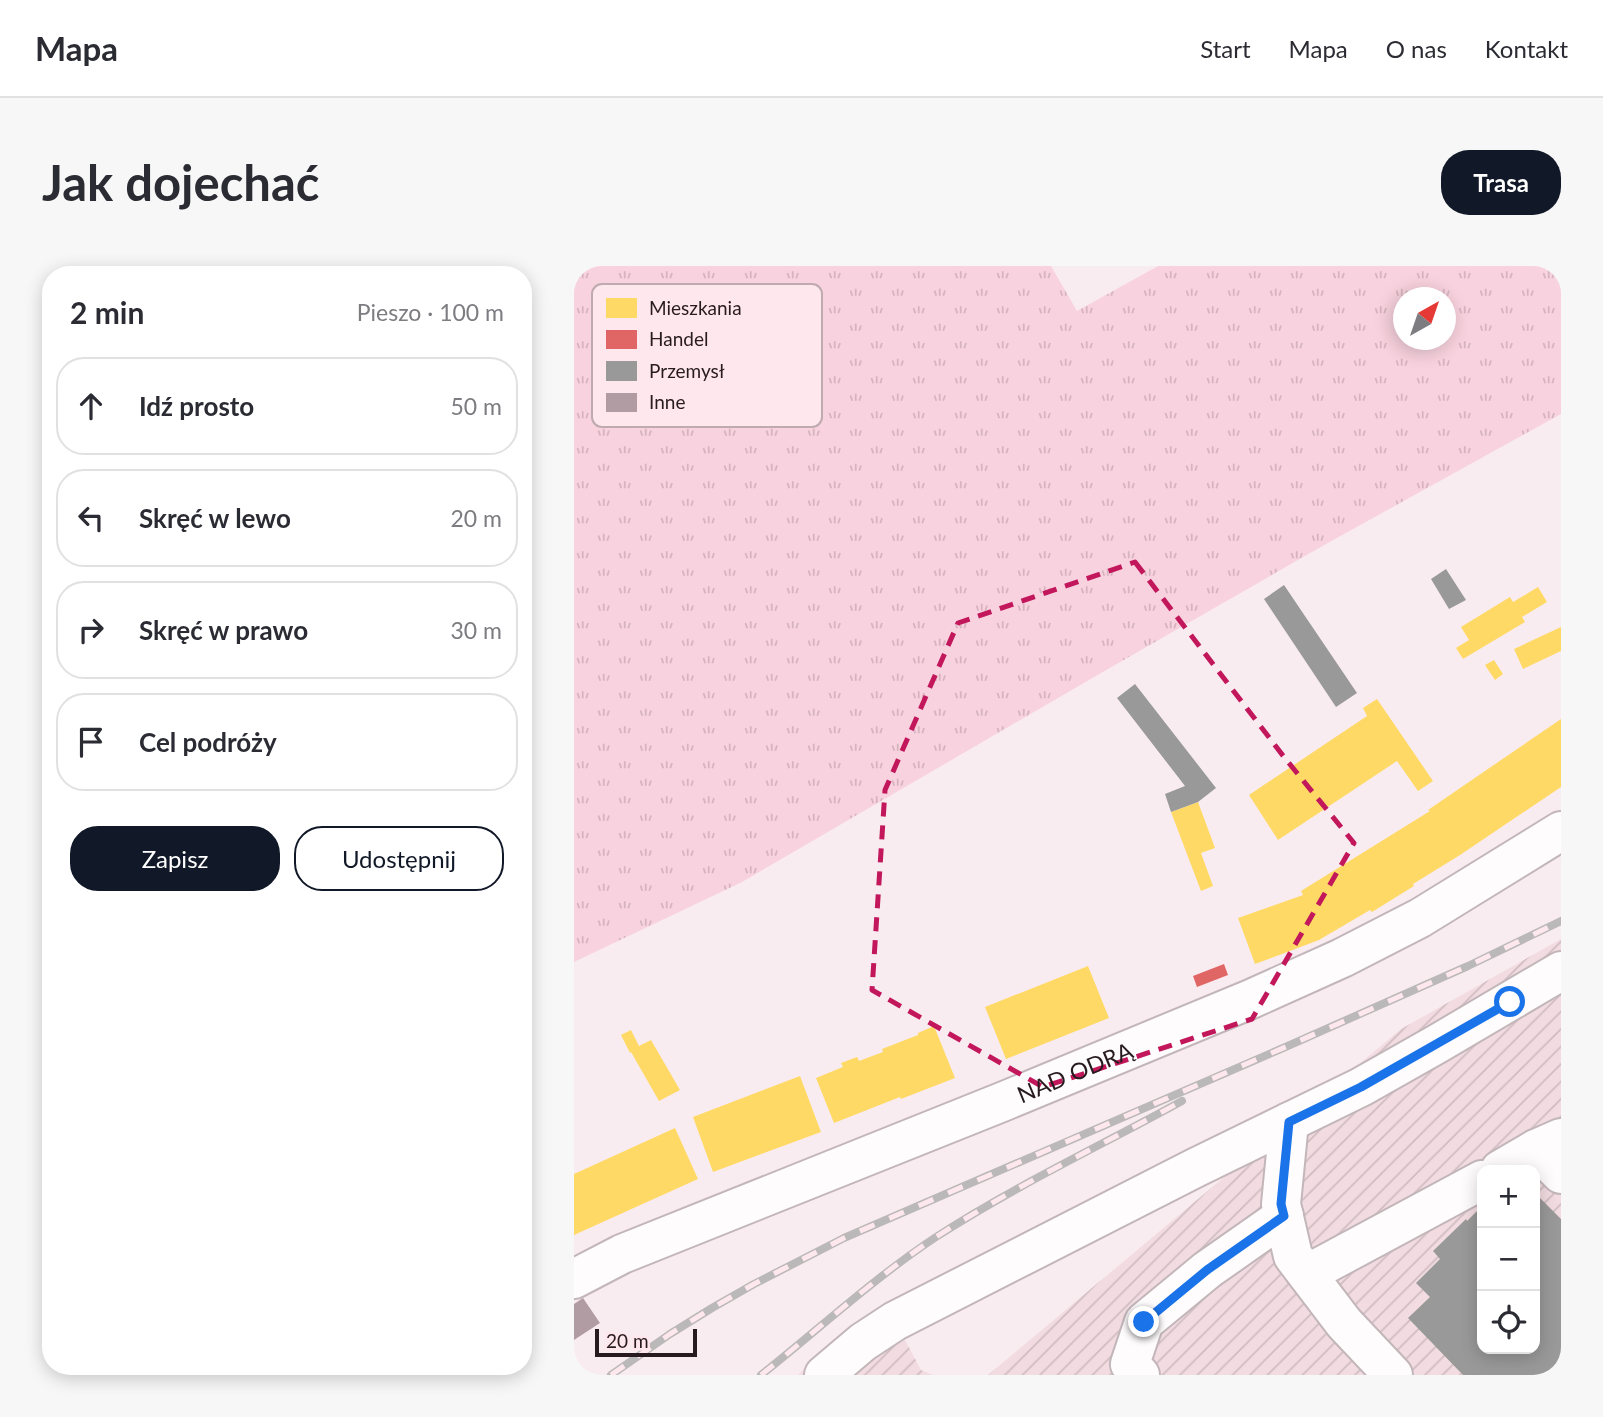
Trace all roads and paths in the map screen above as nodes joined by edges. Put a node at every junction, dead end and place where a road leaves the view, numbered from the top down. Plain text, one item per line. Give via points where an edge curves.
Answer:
1 (1560, 835) edge
2 (1561, 971) edge
3 (1289, 1122) junction
4 (1553, 1153) edge
5 (1516, 1165) edge
6 (1477, 1183) edge
7 (1284, 1216) junction
8 (1307, 1274) junction
9 (574, 1279) edge
10 (824, 1375) edge
11 (1140, 1375) edge
12 (1393, 1375) edge

1 - 9 street, NAD ODRĄ via 1420,918 1262,994 622,1254
2 - 3 street via 1361,1087
3 - 7 street via 1281,1204
3 - 10 street via 895,1321
4 - 5 street
6 - 8 street
7 - 8 street via 1293,1256
7 - 11 street via 1144,1322 1130,1364
8 - 12 street via 1343,1323

